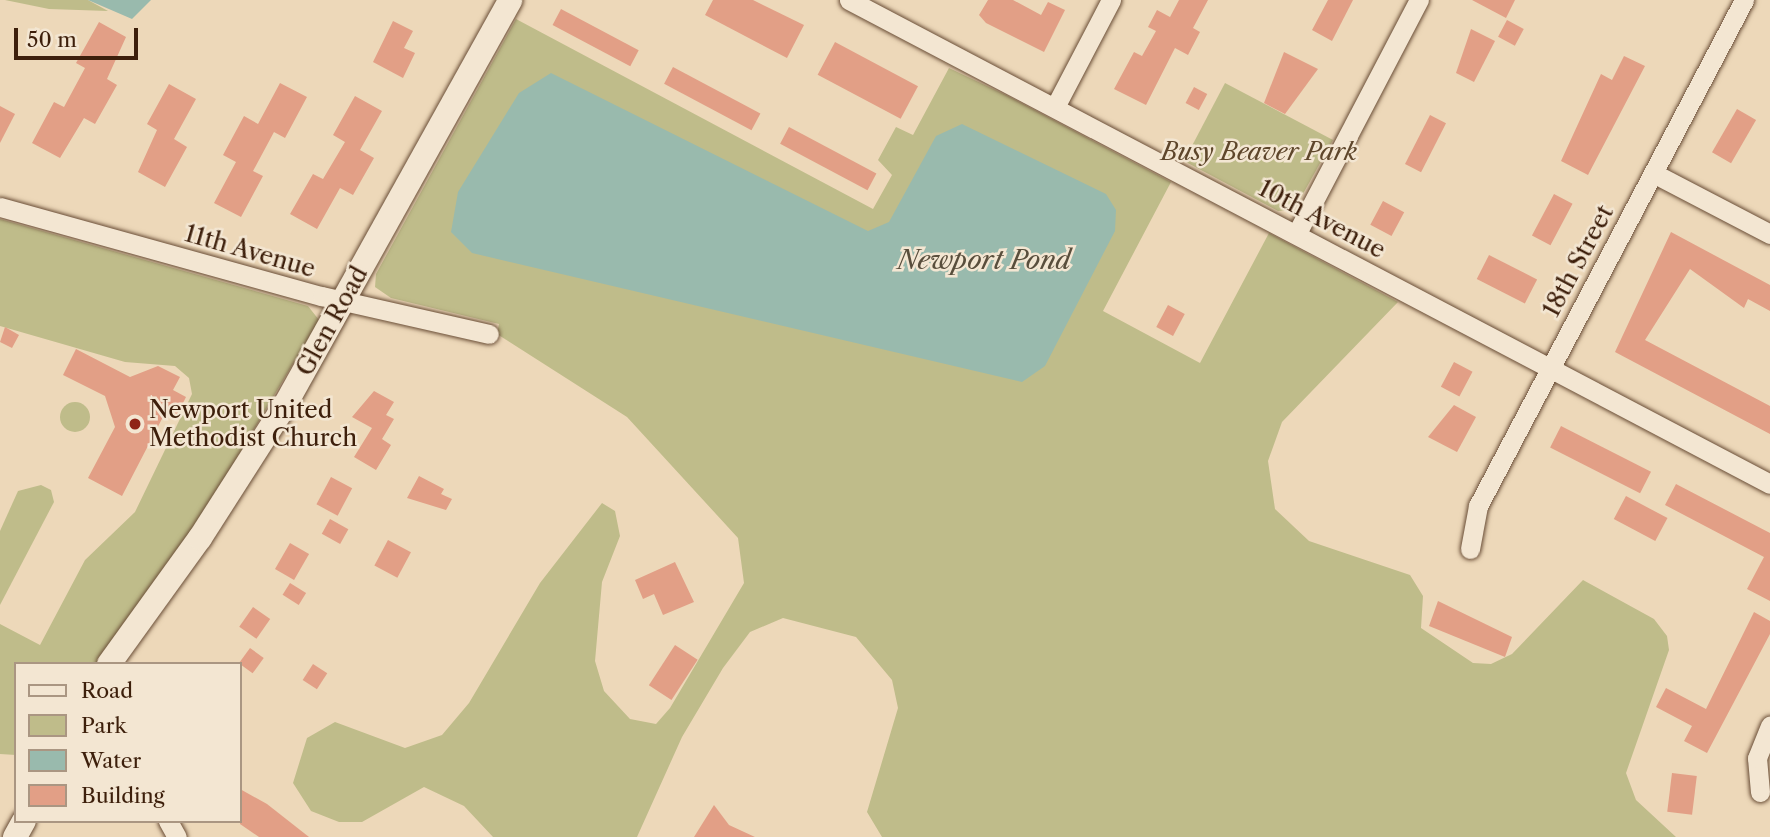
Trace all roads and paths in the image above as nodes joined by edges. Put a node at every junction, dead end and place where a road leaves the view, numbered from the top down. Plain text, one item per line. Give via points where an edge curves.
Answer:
1 (510, 0) edge
2 (849, 0) edge
3 (1111, 0) edge
4 (1419, 0) edge
5 (1744, 0) edge
6 (1055, 107) junction
7 (1653, 173) junction
8 (0, 207) edge
9 (1297, 233) junction
10 (1770, 234) edge
11 (344, 301) junction
12 (489, 334) dead end
13 (1549, 369) junction
14 (1770, 484) edge
15 (1470, 549) dead end
16 (110, 662) edge
17 (1770, 726) edge
18 (1760, 792) dead end

1 - 11 street, Glen Road
2 - 6 street, 10th Avenue
3 - 6 street
4 - 9 street
5 - 7 street, 18th Street
6 - 9 street, 10th Avenue
7 - 10 street
7 - 13 street, 18th Street
8 - 11 street, 11th Avenue
9 - 13 street, 10th Avenue
11 - 12 street, 11th Avenue
11 - 16 street, Glen Road via 214,517
13 - 14 street, 10th Avenue
13 - 15 street, 18th Street via 1475,513
17 - 18 street via 1757,758

